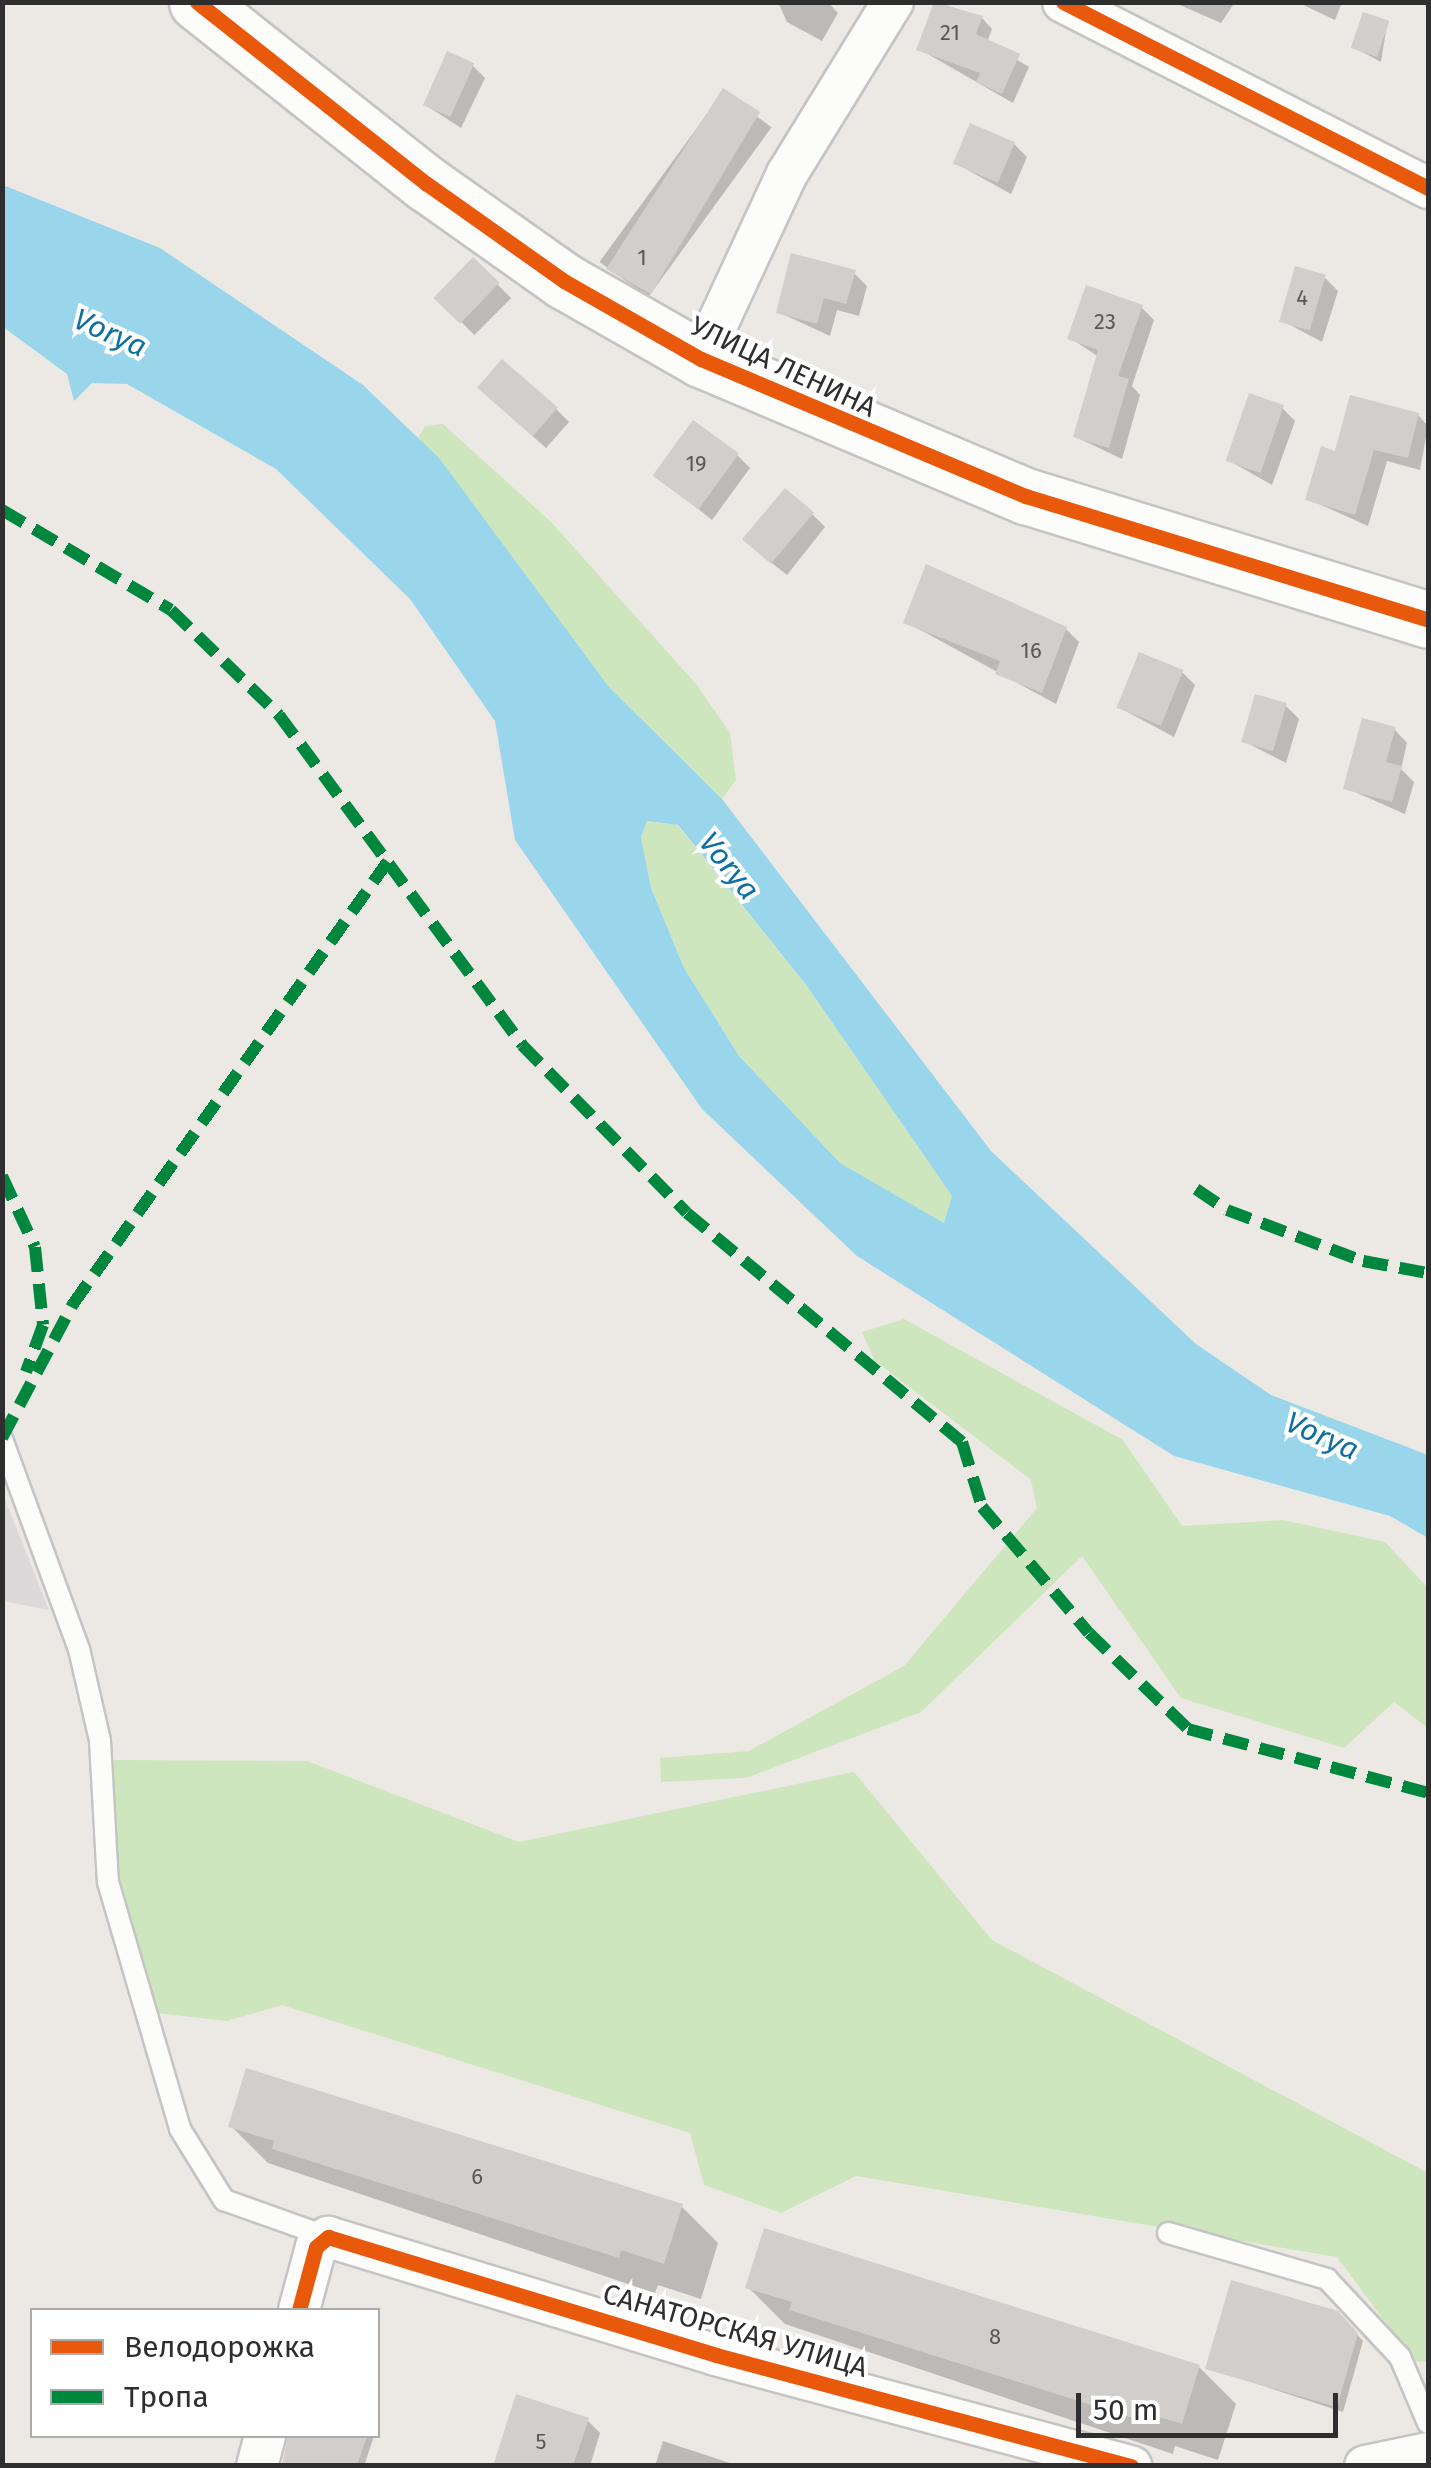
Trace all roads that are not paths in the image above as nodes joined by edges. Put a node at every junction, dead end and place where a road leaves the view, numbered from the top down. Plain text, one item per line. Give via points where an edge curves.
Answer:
1 (197, 2) edge
2 (893, 2) edge
3 (1063, 2) edge
4 (1428, 188) edge
5 (701, 359) junction
6 (1428, 620) edge
7 (2, 1440) edge
8 (1168, 2233) dead end
9 (328, 2237) junction
10 (299, 2308) edge
11 (1428, 2423) edge
12 (264, 2438) edge
13 (1428, 2453) edge
14 (256, 2466) edge
15 (1131, 2466) edge
16 (1365, 2466) edge

1 - 5 street, УЛИЦА ЛЕНИНА via 427,184 564,281
2 - 5 street via 787,174
3 - 4 street
5 - 6 street, УЛИЦА ЛЕНИНА via 1026,496
7 - 9 lane via 79,1649 100,1742 108,1882 180,2129 224,2200
8 - 11 lane via 1327,2279 1400,2357
9 - 10 street via 316,2247
9 - 15 street, САНАТОРСКАЯ УЛИЦА via 716,2355
12 - 14 street
13 - 16 street

